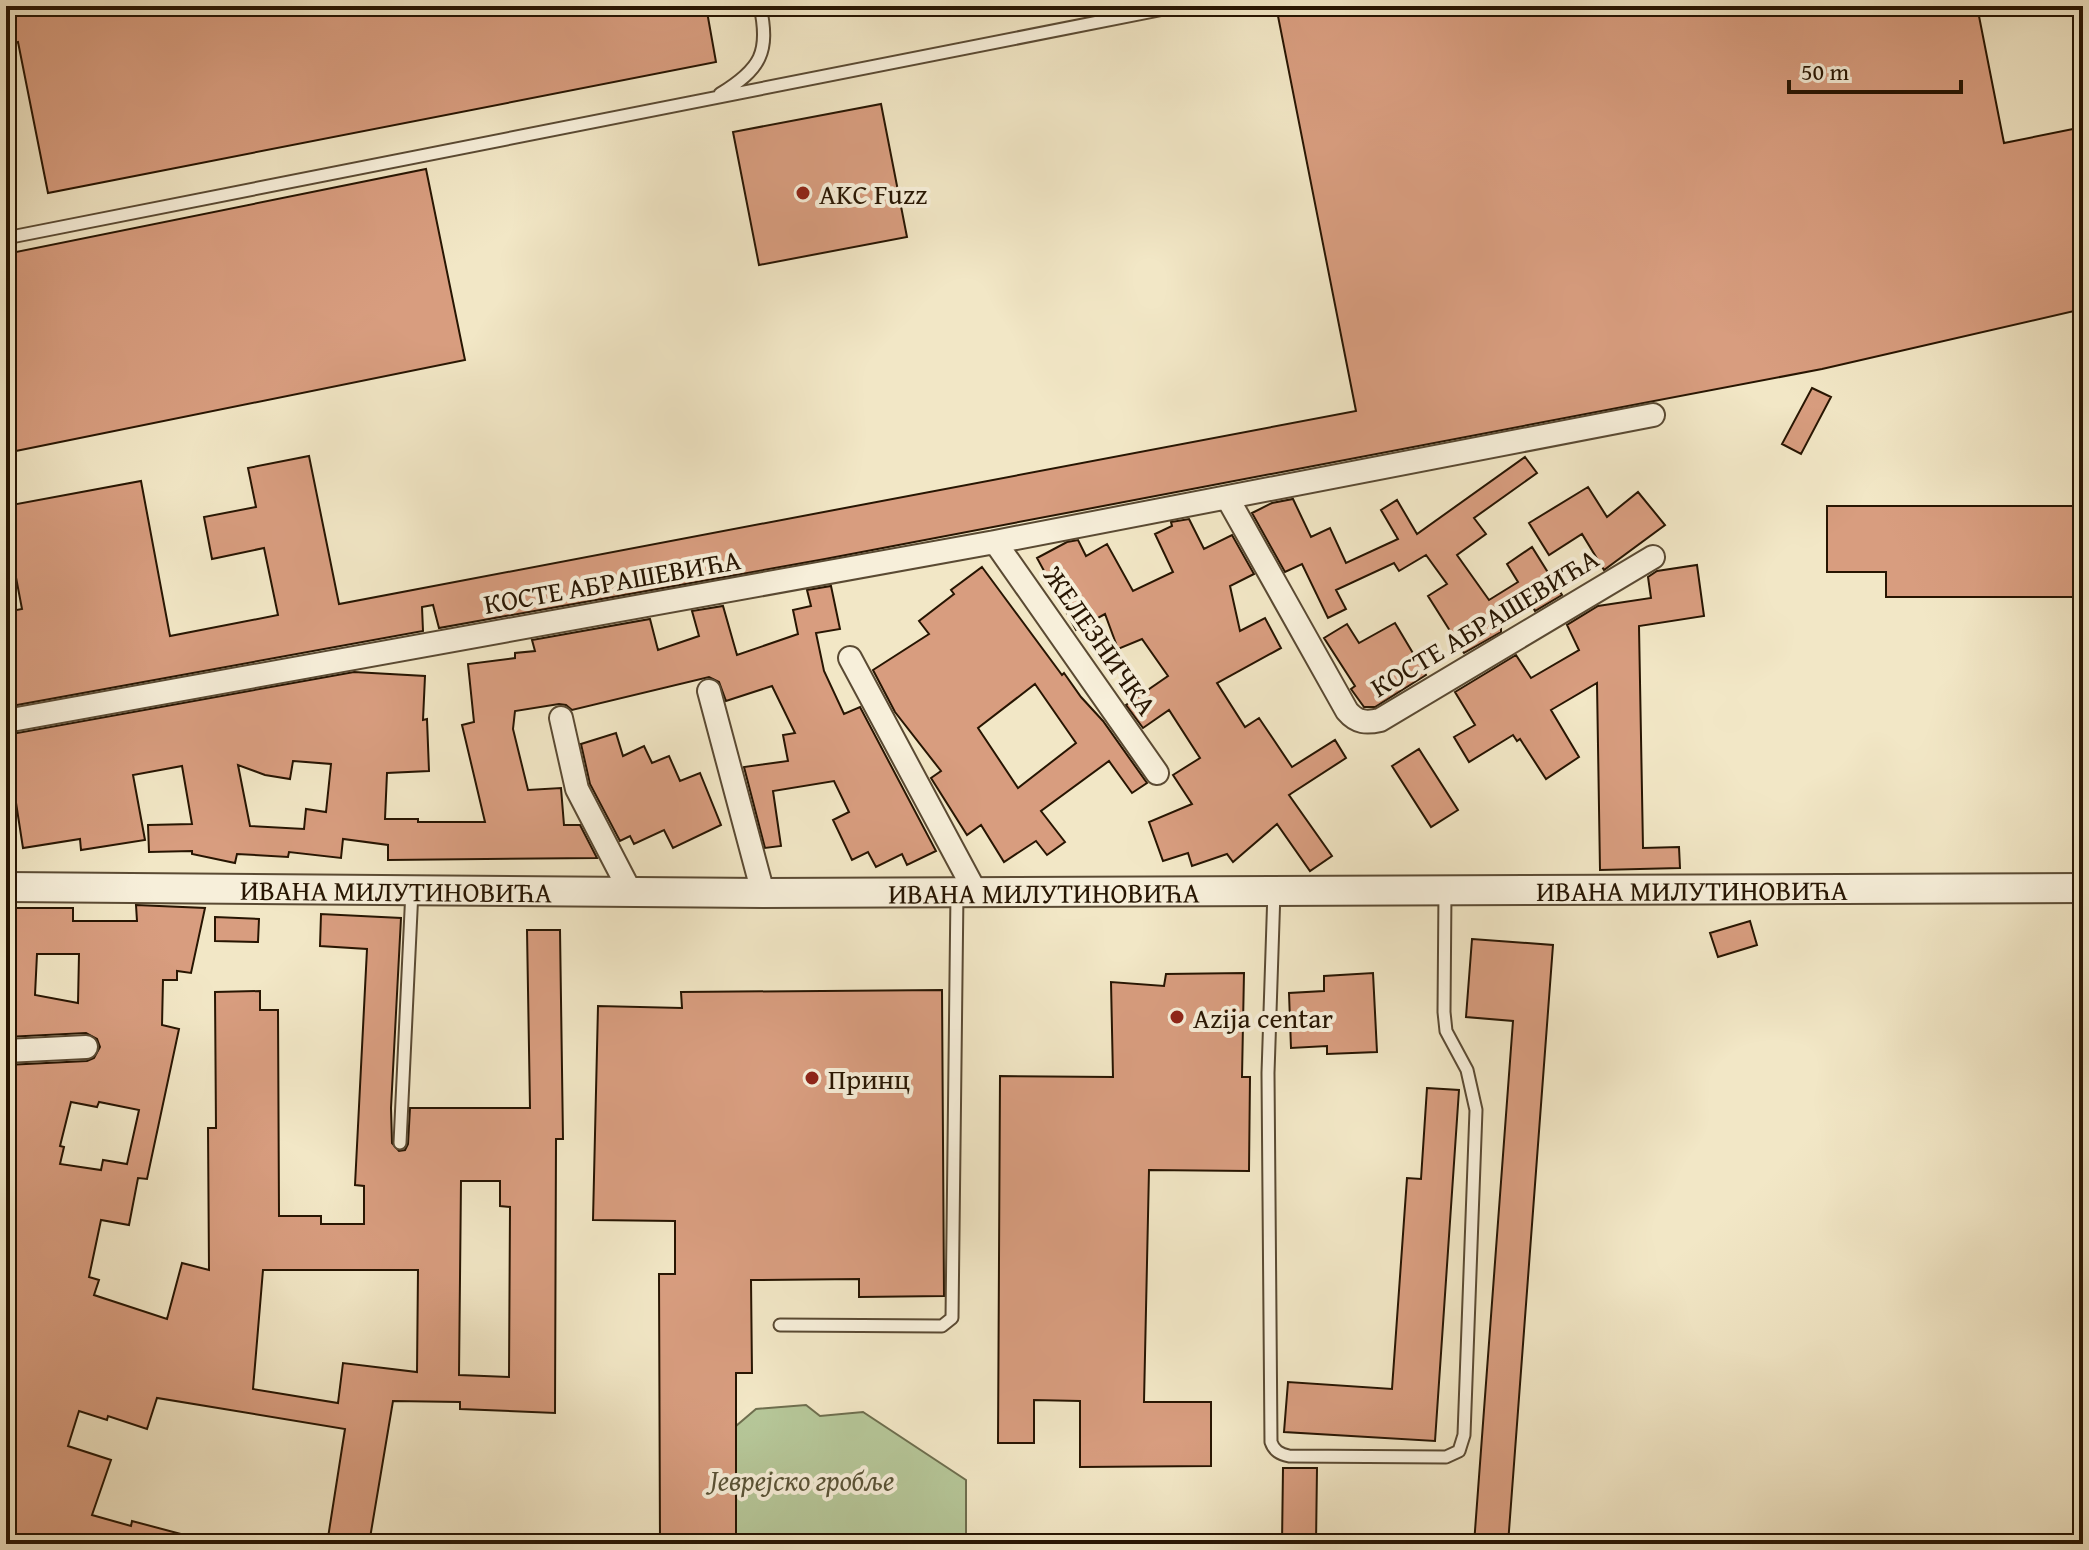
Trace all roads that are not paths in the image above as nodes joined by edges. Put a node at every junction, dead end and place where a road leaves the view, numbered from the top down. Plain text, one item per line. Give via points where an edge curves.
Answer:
1 (760, 6) edge
2 (1179, 6) edge
3 (712, 99) junction
4 (6, 238) edge
5 (1653, 415) dead end
6 (1228, 499) junction
7 (995, 542) junction
8 (1653, 557) dead end
9 (850, 658) dead end
10 (709, 691) dead end
11 (561, 718) dead end
12 (6, 721) edge
13 (1157, 773) dead end
14 (6, 887) edge
15 (2083, 888) edge
16 (412, 890) junction
17 (1274, 890) junction
18 (1445, 890) junction
19 (630, 891) junction
20 (966, 891) junction
21 (763, 893) junction
22 (86, 1047) dead end
23 (6, 1051) edge
24 (400, 1143) dead end
25 (780, 1325) dead end

1 - 3 lane via 765,44 760,58 748,74
2 - 3 lane
3 - 4 lane
5 - 6 street, КОСТЕ АБРАШЕВИЋА
6 - 7 street, КОСТЕ АБРАШЕВИЋА
6 - 8 street, КОСТЕ АБРАШЕВИЋА via 1347,711 1361,722 1380,720
7 - 12 street, КОСТЕ АБРАШЕВИЋА
7 - 13 street, ЖЕЛЕЗНИЧКА
9 - 20 street
10 - 21 street
11 - 19 street via 577,789
14 - 16 street, ИВАНА МИЛУТИНОВИЋА
15 - 18 street, ИВАНА МИЛУТИНОВИЋА
16 - 19 street, ИВАНА МИЛУТИНОВИЋА
16 - 24 lane
17 - 18 street, ИВАНА МИЛУТИНОВИЋА
17 - 18 lane via 1268,1073 1271,1442 1289,1456 1446,1457 1459,1451 1464,1435 1476,1110 1467,1070 1446,1031
17 - 20 street, ИВАНА МИЛУТИНОВИЋА
19 - 21 street, ИВАНА МИЛУТИНОВИЋА
20 - 21 street, ИВАНА МИЛУТИНОВИЋА
20 - 25 lane via 952,1318 942,1326
22 - 23 street

